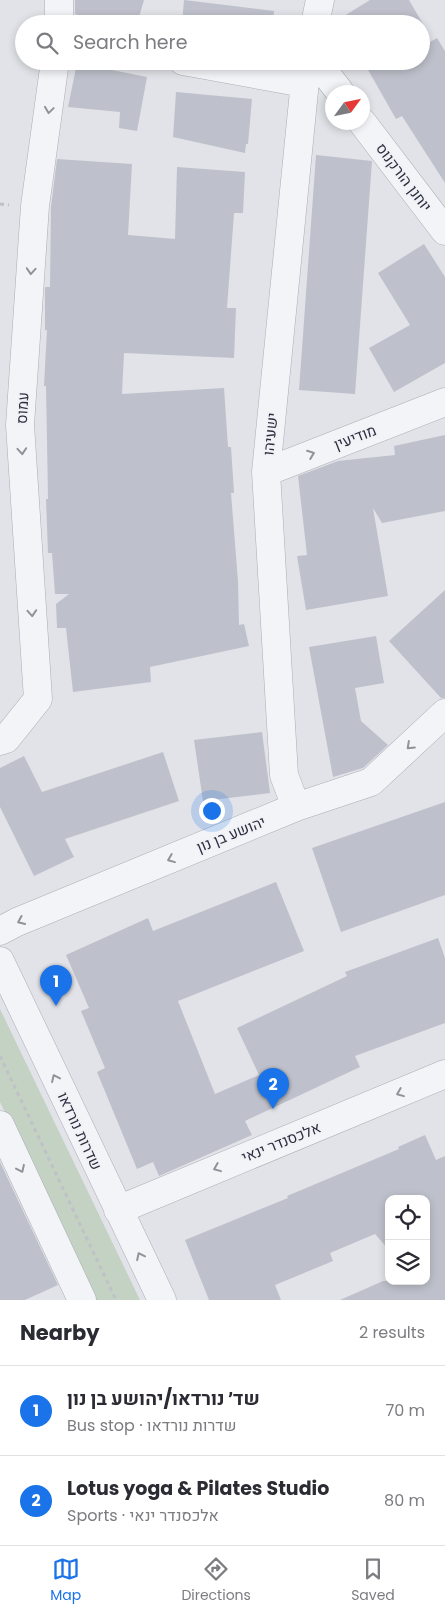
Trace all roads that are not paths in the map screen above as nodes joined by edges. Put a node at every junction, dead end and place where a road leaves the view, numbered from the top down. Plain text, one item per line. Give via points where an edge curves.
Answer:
1 (60, 0) edge
2 (320, 0) edge
3 (59, 15) edge
4 (317, 15) edge
5 (54, 70) edge
6 (309, 70) edge
7 (312, 70) edge
8 (331, 85) edge
9 (368, 130) edge
10 (445, 231) edge
11 (445, 402) edge
12 (266, 472) junction
13 (445, 712) edge
14 (0, 741) edge
15 (296, 807) junction
16 (0, 931) edge
17 (0, 961) edge
18 (445, 1074) edge
19 (0, 1125) edge
20 (118, 1210) junction
21 (82, 1300) edge
22 (162, 1300) edge

1 - 3 street
2 - 4 street
5 -> 14 street, עמוס via 35,206 20,425 38,699 6,739
6 - 12 street, ישעיהו
7 - 8 street
9 - 10 street, יוחנן הורקנוס
12 -> 11 street, מודיעין
12 - 15 street, ישעיהו via 284,775
13 -> 15 street, יהושע בן נון via 371,782
15 -> 16 street, יהושע בן נון
20 -> 17 street, שדרות נורדאו
18 -> 20 street, אלכסנדר ינאי
19 -> 21 street
22 -> 20 street, שדרות נורדאו

